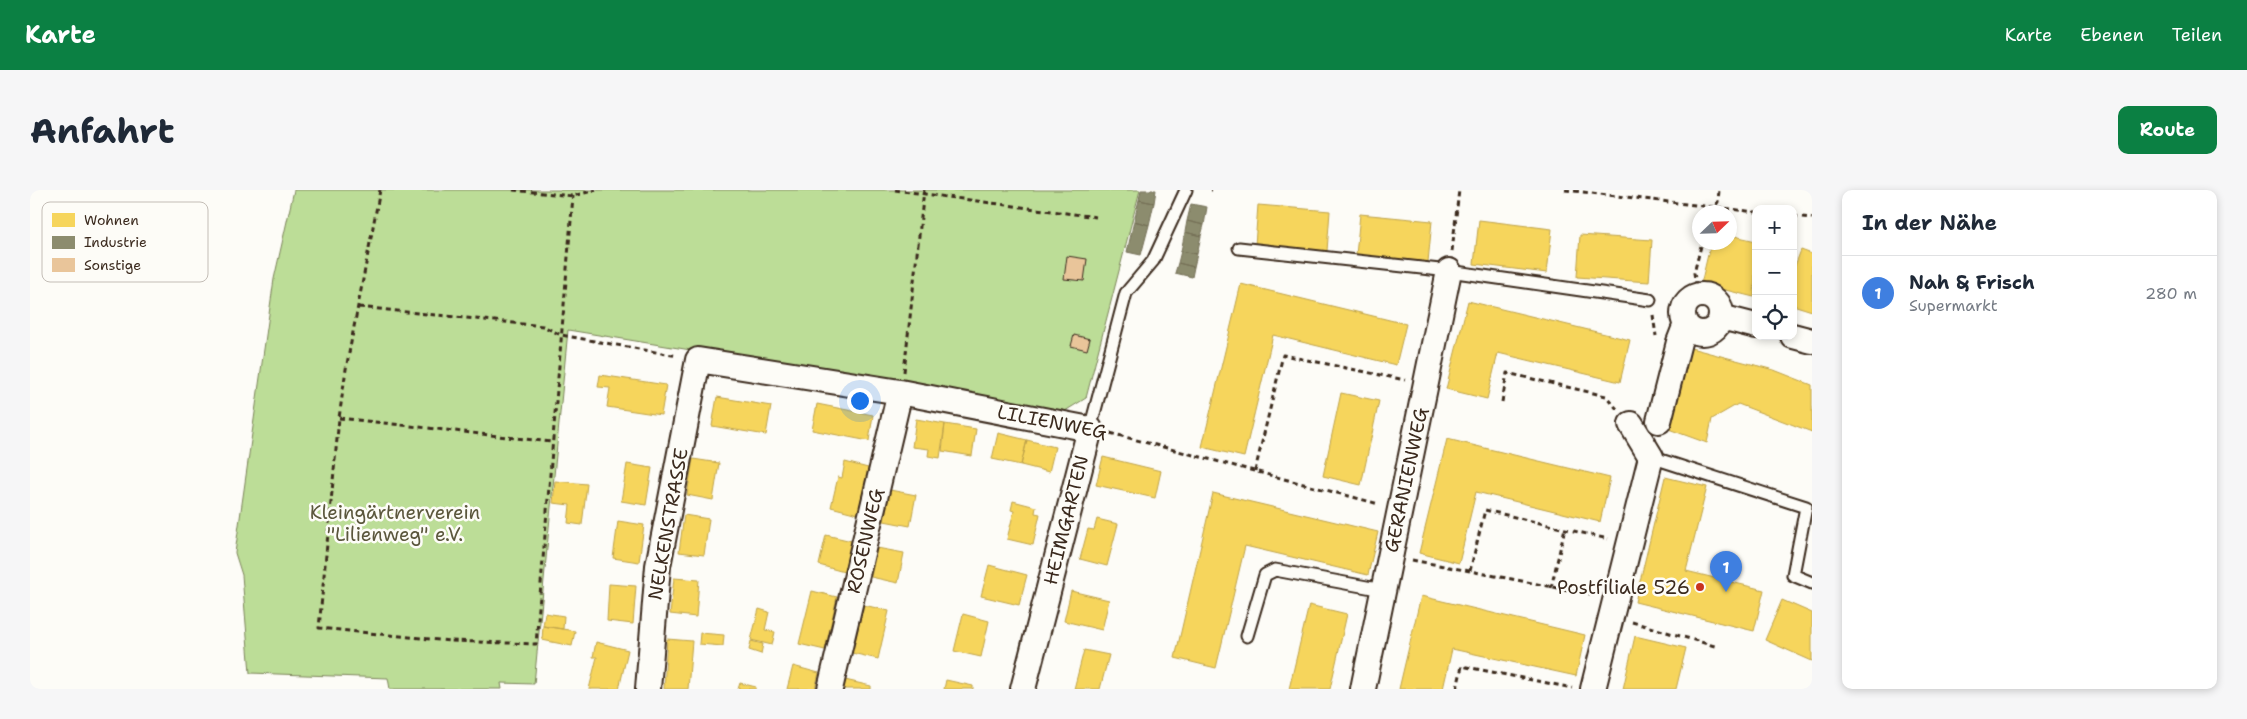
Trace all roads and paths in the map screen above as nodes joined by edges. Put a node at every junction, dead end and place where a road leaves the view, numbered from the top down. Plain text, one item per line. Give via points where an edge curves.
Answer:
1 (380, 190) edge
2 (513, 190) edge
3 (596, 190) edge
4 (895, 190) edge
5 (1186, 190) edge
6 (1459, 190) edge
7 (1565, 190) edge
8 (1719, 190) edge
9 (924, 191) edge
10 (573, 196) junction
11 (1692, 205) edge
12 (1716, 205) edge
13 (1737, 210) edge
14 (1752, 212) edge
15 (1797, 216) edge
16 (1096, 217) dead end
17 (1812, 218) edge
18 (1239, 248) dead end
19 (1700, 250) edge
20 (1449, 271) junction
21 (1698, 295) junction
22 (1650, 300) joint
23 (359, 307) junction
24 (1721, 317) junction
25 (1686, 324) junction
26 (1752, 325) edge
27 (561, 335) junction
28 (1797, 337) edge
29 (1657, 340) dead end
30 (1812, 341) edge
31 (698, 360) junction
32 (1426, 384) junction
33 (900, 392) junction
34 (1502, 402) dead end
35 (339, 418) junction
36 (1659, 421) dead end
37 (1631, 424) joint
38 (1090, 429) junction
39 (552, 442) junction
40 (1651, 457) junction
41 (1255, 472) junction
42 (1400, 510) junction
43 (1565, 528) junction
44 (1628, 544) junction
45 (1390, 556) junction
46 (1470, 571) junction
47 (1812, 584) edge
48 (1551, 588) junction
49 (1383, 590) junction
50 (1613, 608) junction
51 (1247, 636) dead end
52 (1718, 647) dead end
53 (648, 689) edge
54 (830, 689) edge
55 (1023, 689) edge
56 (1363, 689) edge
57 (1457, 689) edge
58 (1578, 689) edge
59 (1593, 689) edge

1 - 23 path
2 - 10 path
3 - 10 path
4 - 9 path
5 - 38 lane, HEIMGARTEN via 1153,261 1126,293
6 - 20 path
7 - 11 path
8 - 12 path
9 - 16 path
9 - 33 path
10 - 27 path
13 - 14 path
15 - 17 path
18 - 20 lane
19 - 21 path via 1694,274
20 - 22 lane
20 - 32 street, GERANIENWEG
21 - 24 street via 1715,300
21 - 25 street via 1684,306
22 - 29 path
23 - 27 path via 543,326
23 - 35 path
24 - 25 street via 1709,332 1696,332
24 - 26 street
25 - 36 street
27 - 31 path
27 - 39 path
28 - 30 street
31 - 33 street, LILIENWEG
31 - 53 street, NELKENSTRASSE via 658,566
32 - 41 path via 1283,355
32 - 42 street, GERANIENWEG
33 - 38 street, LILIENWEG
33 - 54 street, ROSENWEG
34 - 37 path via 1507,373 1606,396
35 - 39 path
35 - 39 path via 319,628 450,641 536,644
37 - 40 street
38 - 41 path, LILIENWEG
38 - 55 street, HEIMGARTEN
40 - 44 street
40 - 47 lane via 1806,506 1793,575
41 - 42 path, LILIENWEG
42 - 45 street, GERANIENWEG
43 - 44 path
43 - 46 path via 1485,510
43 - 48 path
44 - 50 street
45 - 46 path
45 - 49 street, GERANIENWEG
46 - 48 path
48 - 50 path
49 - 51 lane via 1275,570 1265,575
49 - 56 street, GERANIENWEG
50 - 52 path
50 - 59 street
57 - 58 path via 1462,666

